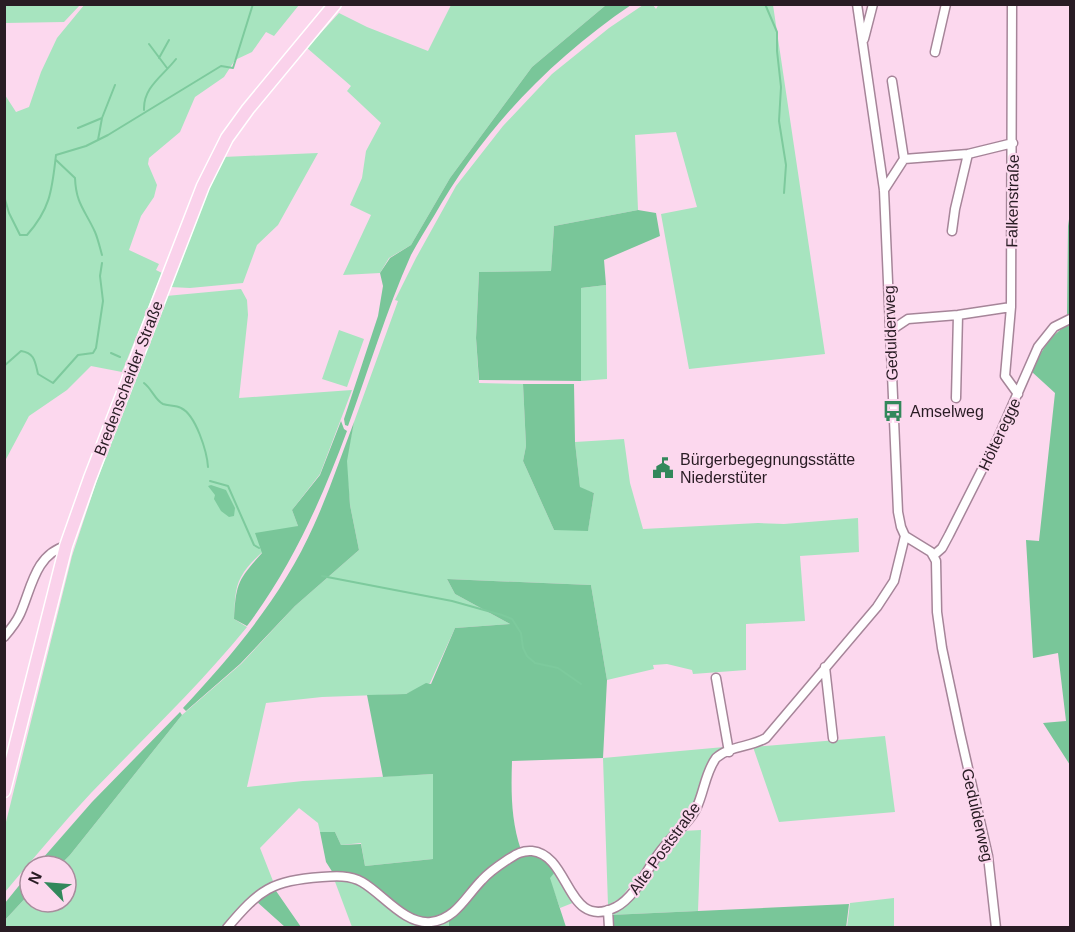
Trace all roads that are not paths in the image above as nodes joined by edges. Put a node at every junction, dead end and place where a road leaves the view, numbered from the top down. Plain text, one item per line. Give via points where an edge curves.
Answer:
1 (335, 4) edge
2 (857, 4) edge
3 (873, 4) edge
4 (946, 4) edge
5 (1012, 4) edge
6 (863, 43) junction
7 (935, 52) dead end
8 (892, 81) dead end
9 (1013, 143) junction
10 (968, 154) junction
11 (904, 159) junction
12 (884, 190) junction
13 (952, 231) dead end
14 (1011, 307) junction
15 (958, 315) junction
16 (1071, 319) edge
17 (890, 331) junction
18 (1018, 393) junction
19 (956, 398) dead end
20 (905, 536) junction
21 (66, 546) junction
22 (934, 555) junction
23 (4, 637) edge
24 (825, 667) junction
25 (716, 678) dead end
26 (833, 738) dead end
27 (729, 752) junction
28 (4, 791) edge
29 (608, 910) junction
30 (226, 927) edge
31 (609, 927) edge
32 (996, 927) edge

1 - 21 main road, Bredenscheider Straße via 248,109 215,159
2 - 6 street, Gedulderweg
3 - 6 street
4 - 7 street
5 - 9 street, Falkenstraße
6 - 12 street, Gedulderweg
8 - 11 street
9 - 10 street
9 - 14 street, Falkenstraße
10 - 11 street
10 - 13 street
11 - 12 street
12 - 17 street, Gedulderweg
14 - 15 street
14 - 18 street, Falkenstraße via 1005,376
15 - 17 street via 908,319
15 - 19 street
16 - 18 street, Hölteregge via 1054,327 1038,347
17 - 20 street, Gedulderweg via 898,512
18 - 22 street, Hölteregge via 944,545
20 - 22 street
20 - 24 street, Alte Poststraße via 894,581 863,626
21 - 23 street via 43,562 20,615
21 - 28 main road, Bredenscheider Straße
22 - 32 street, Gedulderweg via 942,648 988,856
24 - 26 street
24 - 27 street, Alte Poststraße via 766,738
25 - 27 street
27 - 29 street, Alte Poststraße via 713,762 692,816 622,903
29 - 30 street via 583,907 551,860 530,851 517,854 488,874 450,916 439,920 418,921 360,881 328,876 270,886
29 - 31 street

